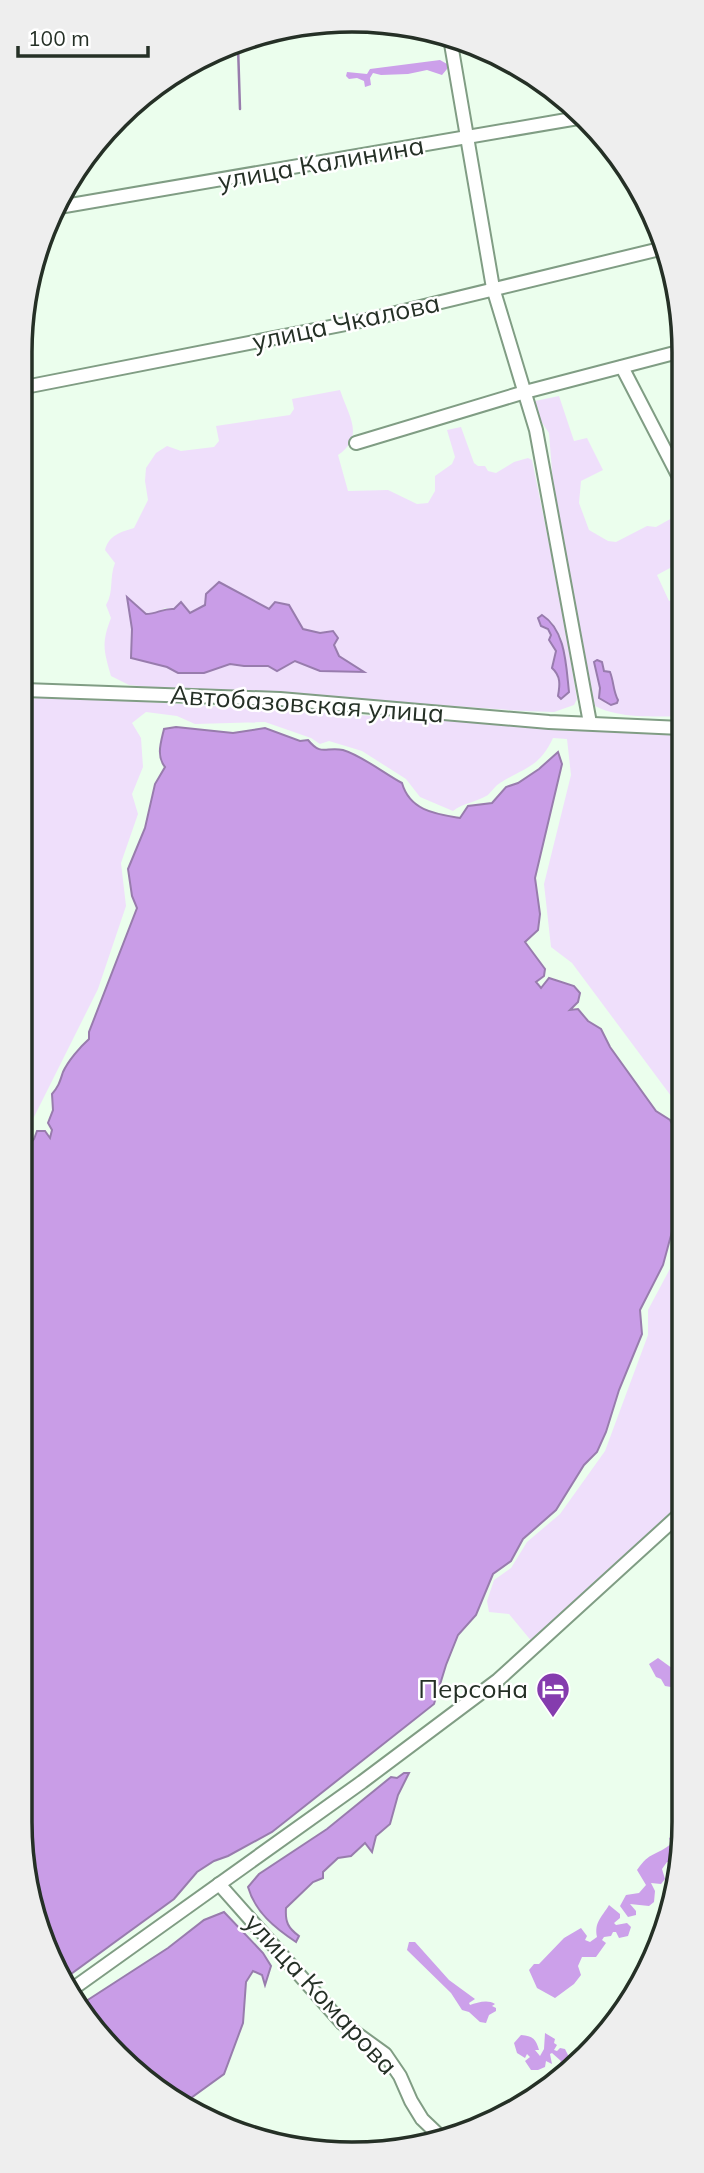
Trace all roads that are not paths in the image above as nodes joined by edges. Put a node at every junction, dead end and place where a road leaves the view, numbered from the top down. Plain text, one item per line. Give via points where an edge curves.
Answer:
1 (452, 48) edge
2 (572, 119) edge
3 (468, 138) junction
4 (67, 206) edge
5 (655, 250) edge
6 (493, 288) junction
7 (672, 354) edge
8 (622, 367) junction
9 (32, 386) edge
10 (525, 392) junction
11 (356, 443) dead end
12 (672, 464) edge
13 (32, 690) edge
14 (590, 723) junction
15 (672, 728) edge
16 (672, 1520) edge
17 (219, 1884) junction
18 (77, 1986) edge
19 (435, 2131) edge

1 - 3 street
2 - 3 street, улица Калинина
3 - 4 street, улица Калинина
3 - 6 street
5 - 6 street, улица Чкалова
6 - 9 street, улица Чкалова via 371,319
6 - 10 street
7 - 8 street
8 - 10 street
8 - 12 street
10 - 11 street
10 - 14 street
13 - 14 street, Автобазовская улица via 279,699
14 - 15 street, Автобазовская улица
16 - 17 street via 498,1680
17 - 18 street
17 - 19 street, улица Комарова via 342,2022 385,2054 422,2119

